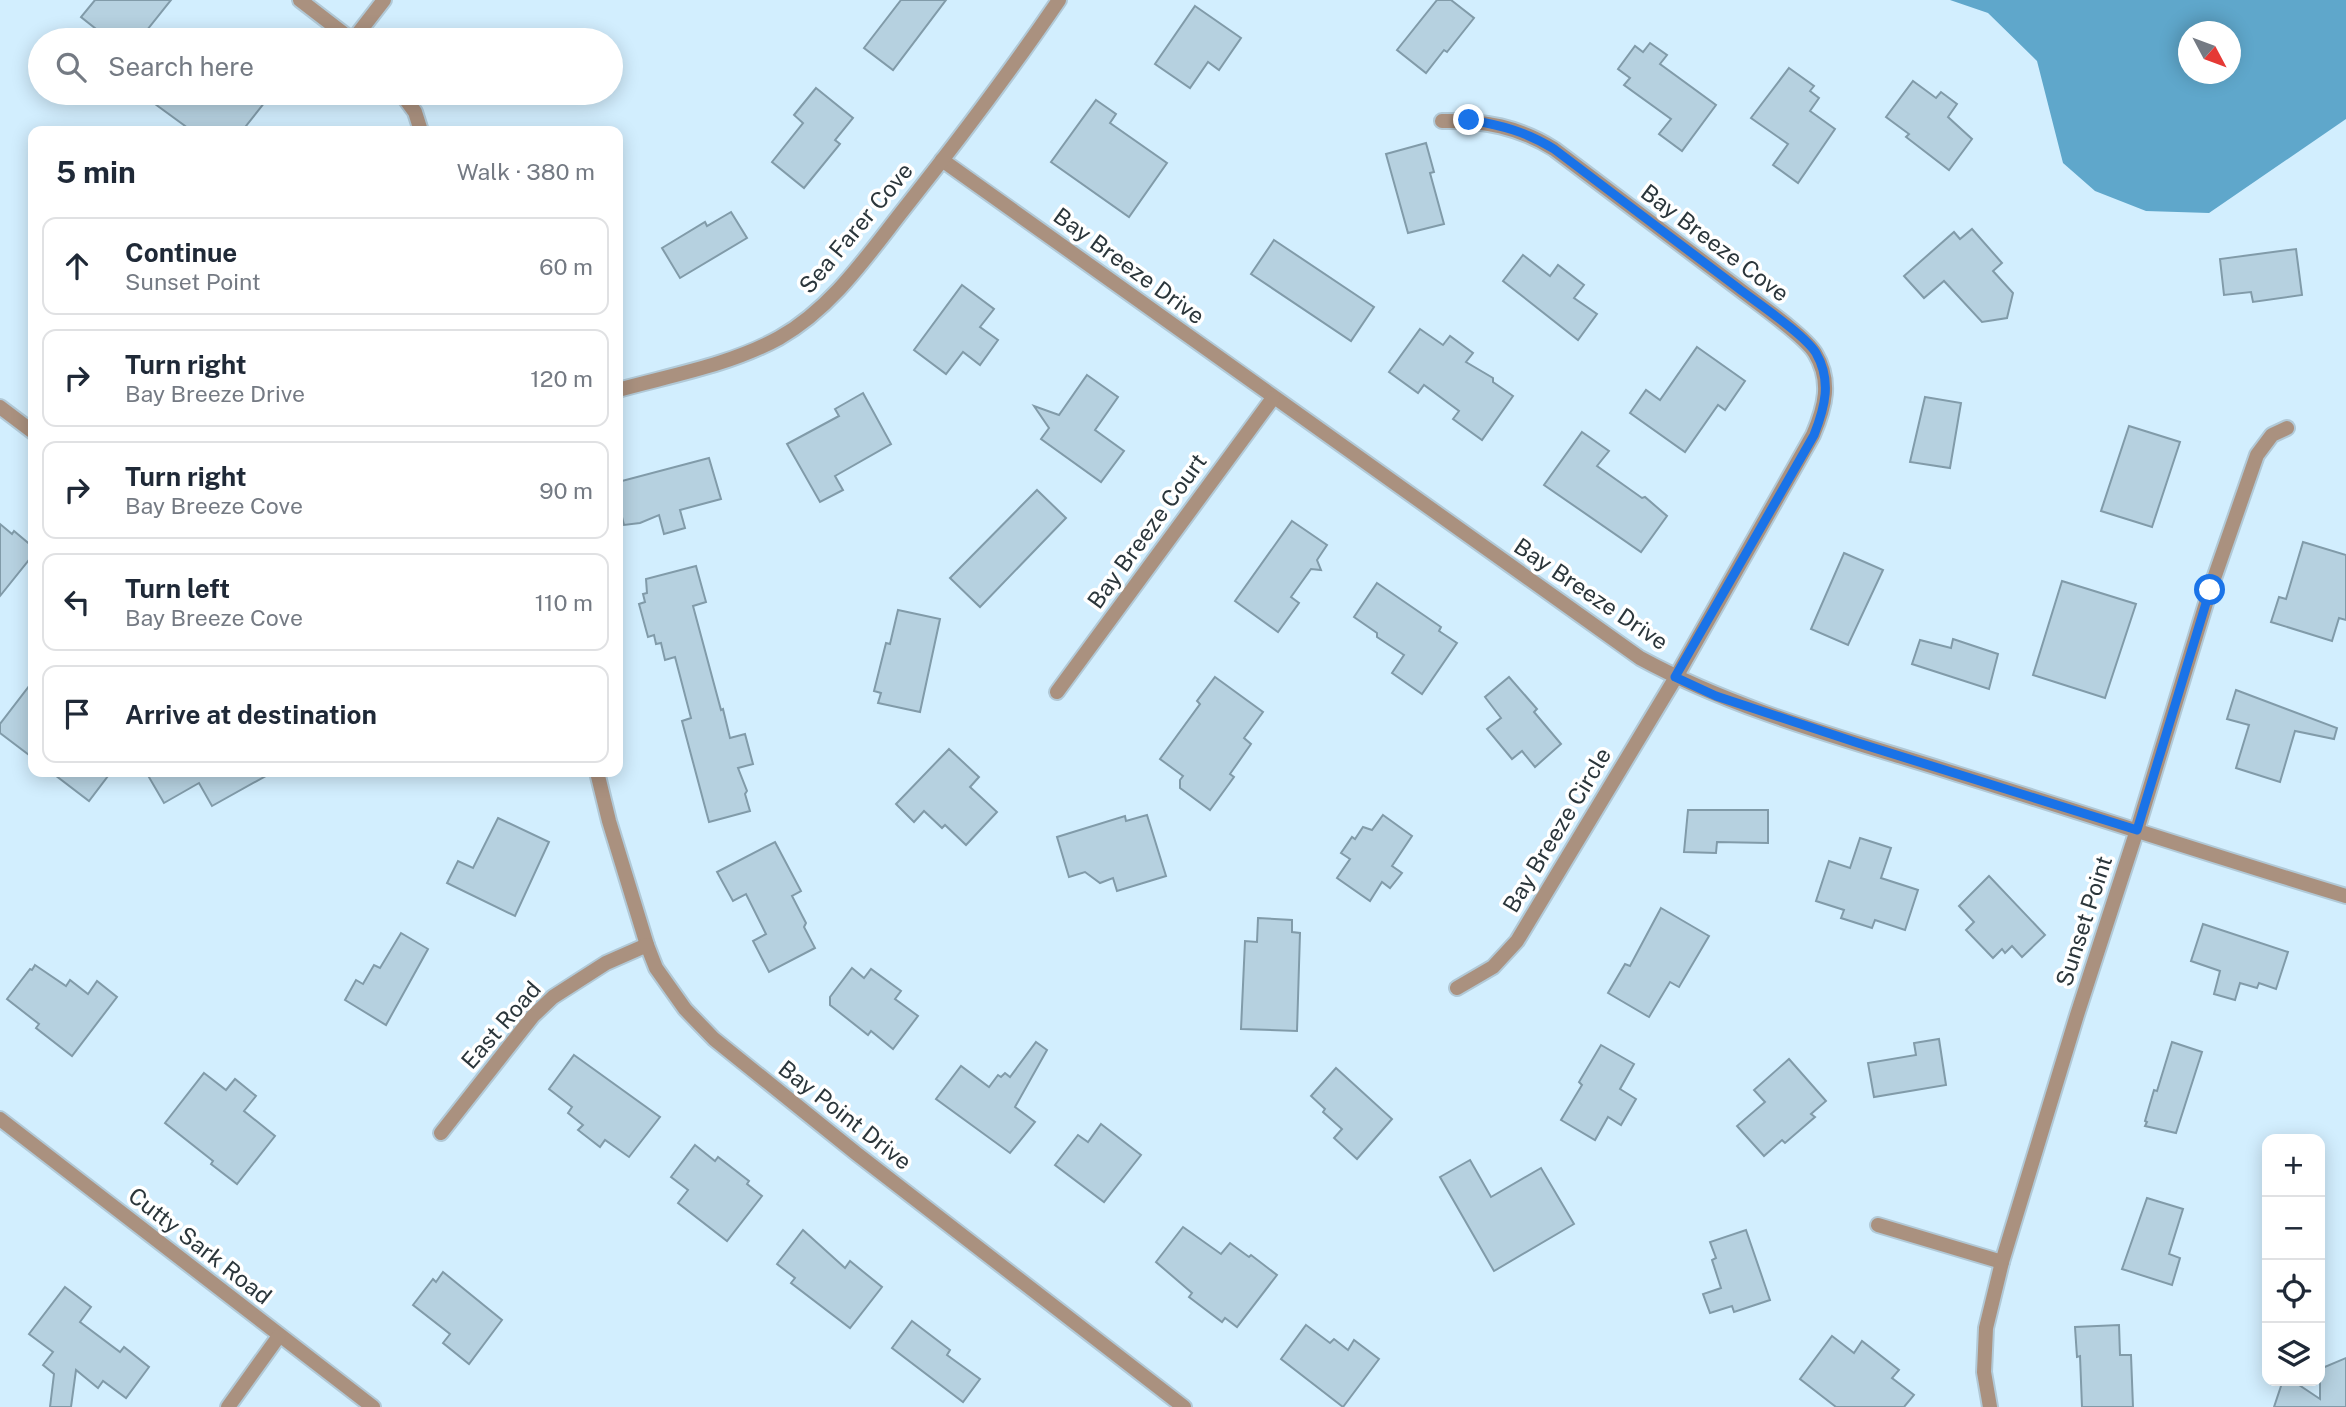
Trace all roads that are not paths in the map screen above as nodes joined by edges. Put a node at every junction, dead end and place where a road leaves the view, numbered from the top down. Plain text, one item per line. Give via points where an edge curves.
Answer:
1 (300, 0) edge
2 (384, 0) edge
3 (1059, 0) edge
4 (336, 28) edge
5 (362, 28) edge
6 (410, 105) edge
7 (1442, 121) dead end
8 (419, 126) edge
9 (942, 160) junction
10 (623, 389) edge
11 (1273, 398) junction
12 (0, 407) edge
13 (28, 428) edge
14 (2287, 428) dead end
15 (1675, 677) junction
16 (1057, 692) dead end
17 (598, 777) edge
18 (2137, 830) junction
19 (2346, 895) edge
20 (647, 946) junction
21 (1457, 988) dead end
22 (0, 1119) edge
23 (441, 1133) dead end
24 (1878, 1224) dead end
25 (2002, 1262) junction
26 (279, 1336) junction
27 (228, 1407) edge
28 (373, 1407) edge
29 (1184, 1407) edge
30 (1990, 1407) edge

1 - 4 street
2 - 5 street
3 - 9 street, Sea Farer Cove
6 - 8 street
7 - 15 street, Bay Breeze Cove via 1502,125 1554,149 1775,316 1814,351 1823,370 1825,407 1814,435
9 - 10 street, Sea Farer Cove via 841,288 806,319 734,358
9 - 11 street, Bay Breeze Drive
11 - 15 street, Bay Breeze Drive via 1640,658
11 - 16 street, Bay Breeze Court
12 - 13 street
14 - 18 street, Sunset Point via 2272,435 2257,455 2210,590
15 - 18 street, Bay Breeze Drive via 1716,696 1845,739
15 - 21 street, Bay Breeze Circle via 1517,942 1493,967
17 - 20 street, Bay Point Drive
18 - 19 street, Bay Breeze Drive
18 - 25 street, Sunset Point
20 - 23 street, East Road via 606,963 553,996
20 - 29 street, Bay Point Drive via 685,1010 714,1039
22 - 26 street, Cutty Sark Road
24 - 25 street
25 - 30 street, Sunset Point via 1986,1328 1984,1372
26 - 27 street
26 - 28 street, Cutty Sark Road

